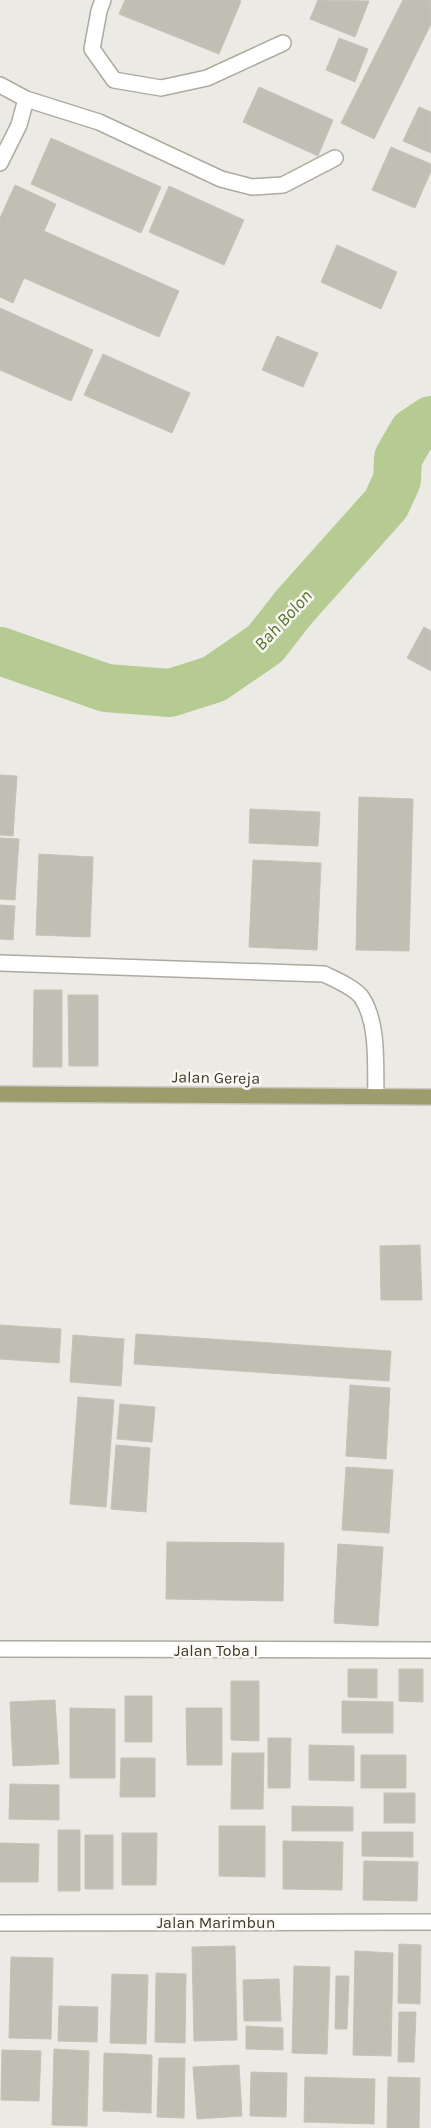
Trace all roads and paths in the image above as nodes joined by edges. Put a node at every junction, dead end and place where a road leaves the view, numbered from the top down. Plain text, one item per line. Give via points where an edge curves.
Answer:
1 (103, 0) edge
2 (283, 43) dead end
3 (0, 85) edge
4 (26, 99) junction
5 (335, 158) dead end
6 (0, 163) edge
7 (0, 963) edge
8 (0, 1094) edge
9 (376, 1096) junction
10 (431, 1097) edge
11 (0, 1649) edge
12 (431, 1650) edge
13 (431, 1922) edge
14 (0, 1923) edge

1 - 2 street via 92,49 114,80 161,88 207,78
3 - 4 street
4 - 5 street via 99,122 221,179 252,187 283,185
4 - 6 street via 19,125
7 - 9 street via 324,974 362,997 373,1028
8 - 9 main road, Jalan Gereja
9 - 10 main road, Jalan Gereja
11 - 12 street, Jalan Toba I
13 - 14 street, Jalan Marimbun

